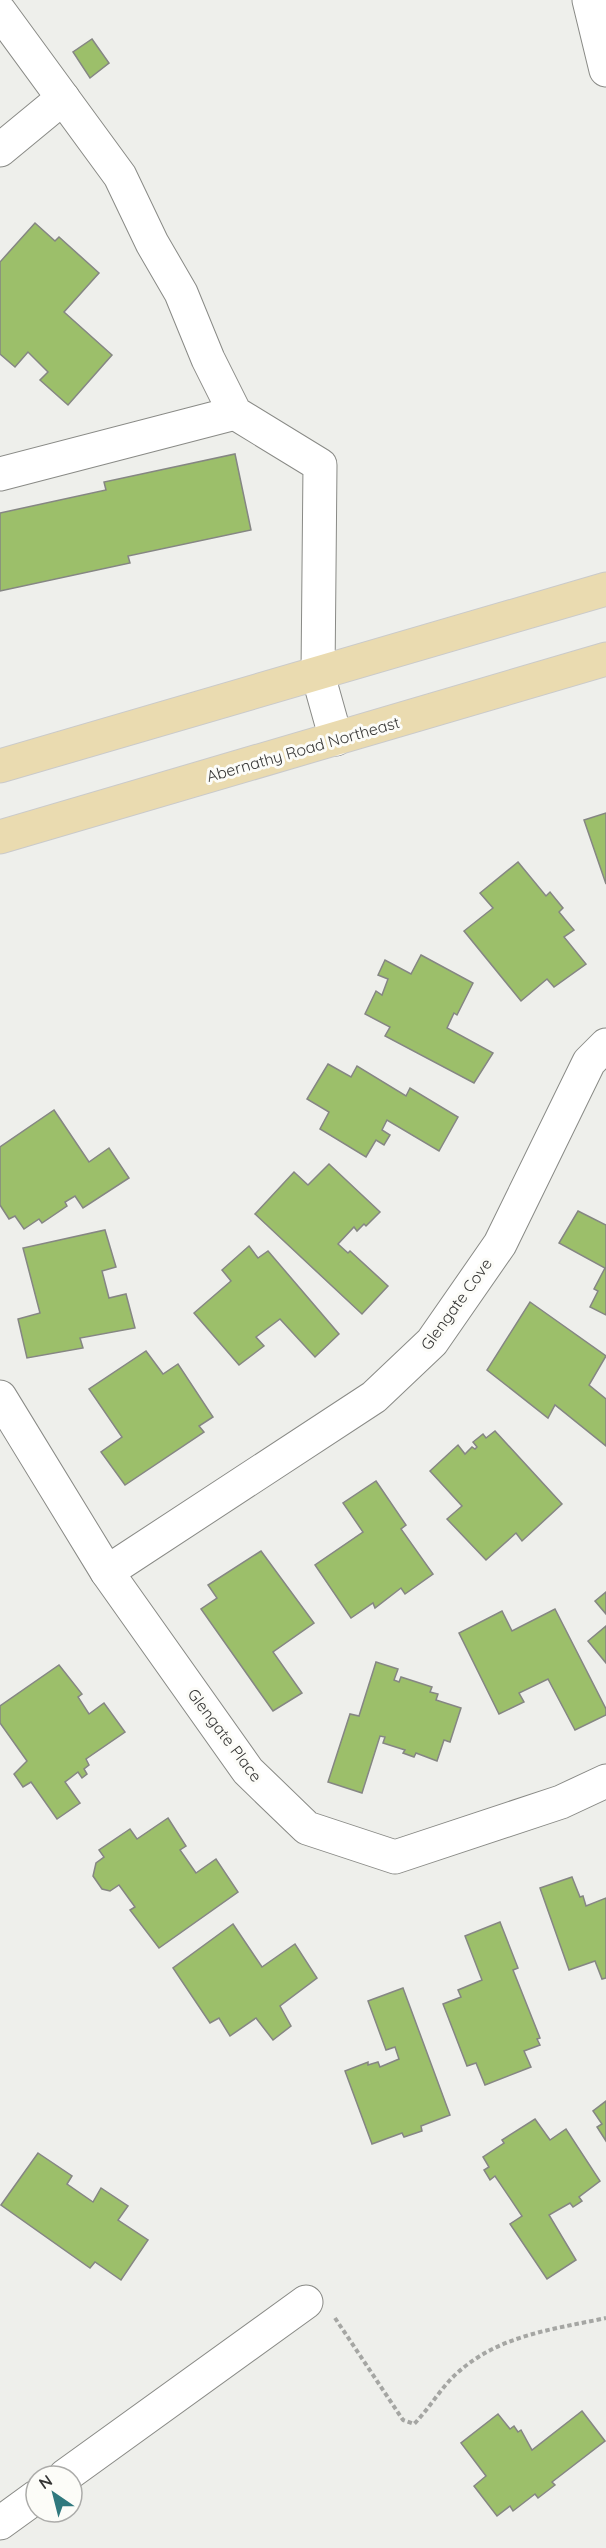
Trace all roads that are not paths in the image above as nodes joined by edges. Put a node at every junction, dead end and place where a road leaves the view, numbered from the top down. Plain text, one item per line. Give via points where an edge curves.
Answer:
1 (589, 0) edge
2 (0, 12) edge
3 (606, 70) edge
4 (63, 98) junction
5 (0, 150) edge
6 (235, 413) junction
7 (0, 474) edge
8 (606, 590) edge
9 (606, 659) edge
10 (318, 675) junction
11 (336, 739) junction
12 (0, 766) edge
13 (0, 837) edge
14 (606, 1045) edge
15 (0, 1397) edge
16 (107, 1572) junction
17 (606, 1781) edge
18 (306, 2302) road end
19 (82, 2464) edge
20 (24, 2506) edge
21 (0, 2523) edge
22 (0, 2528) edge
23 (12, 2548) edge

1 - 3 street
2 - 4 street
4 - 5 street
4 - 6 street via 120,176 181,293
6 - 7 street
6 - 10 street via 320,465
8 - 10 main road
9 - 11 main road, Abernathy Road Northeast
10 - 11 street
10 - 12 main road
11 - 13 main road, Abernathy Road Northeast
14 - 16 street, Glengate Cove via 588,1062 500,1244 432,1342 374,1397
15 - 16 street, Glengate Place
16 - 17 street, Glengate Place via 248,1771 307,1828 395,1857 561,1802
18 - 19 street
20 - 21 street
22 - 23 street

